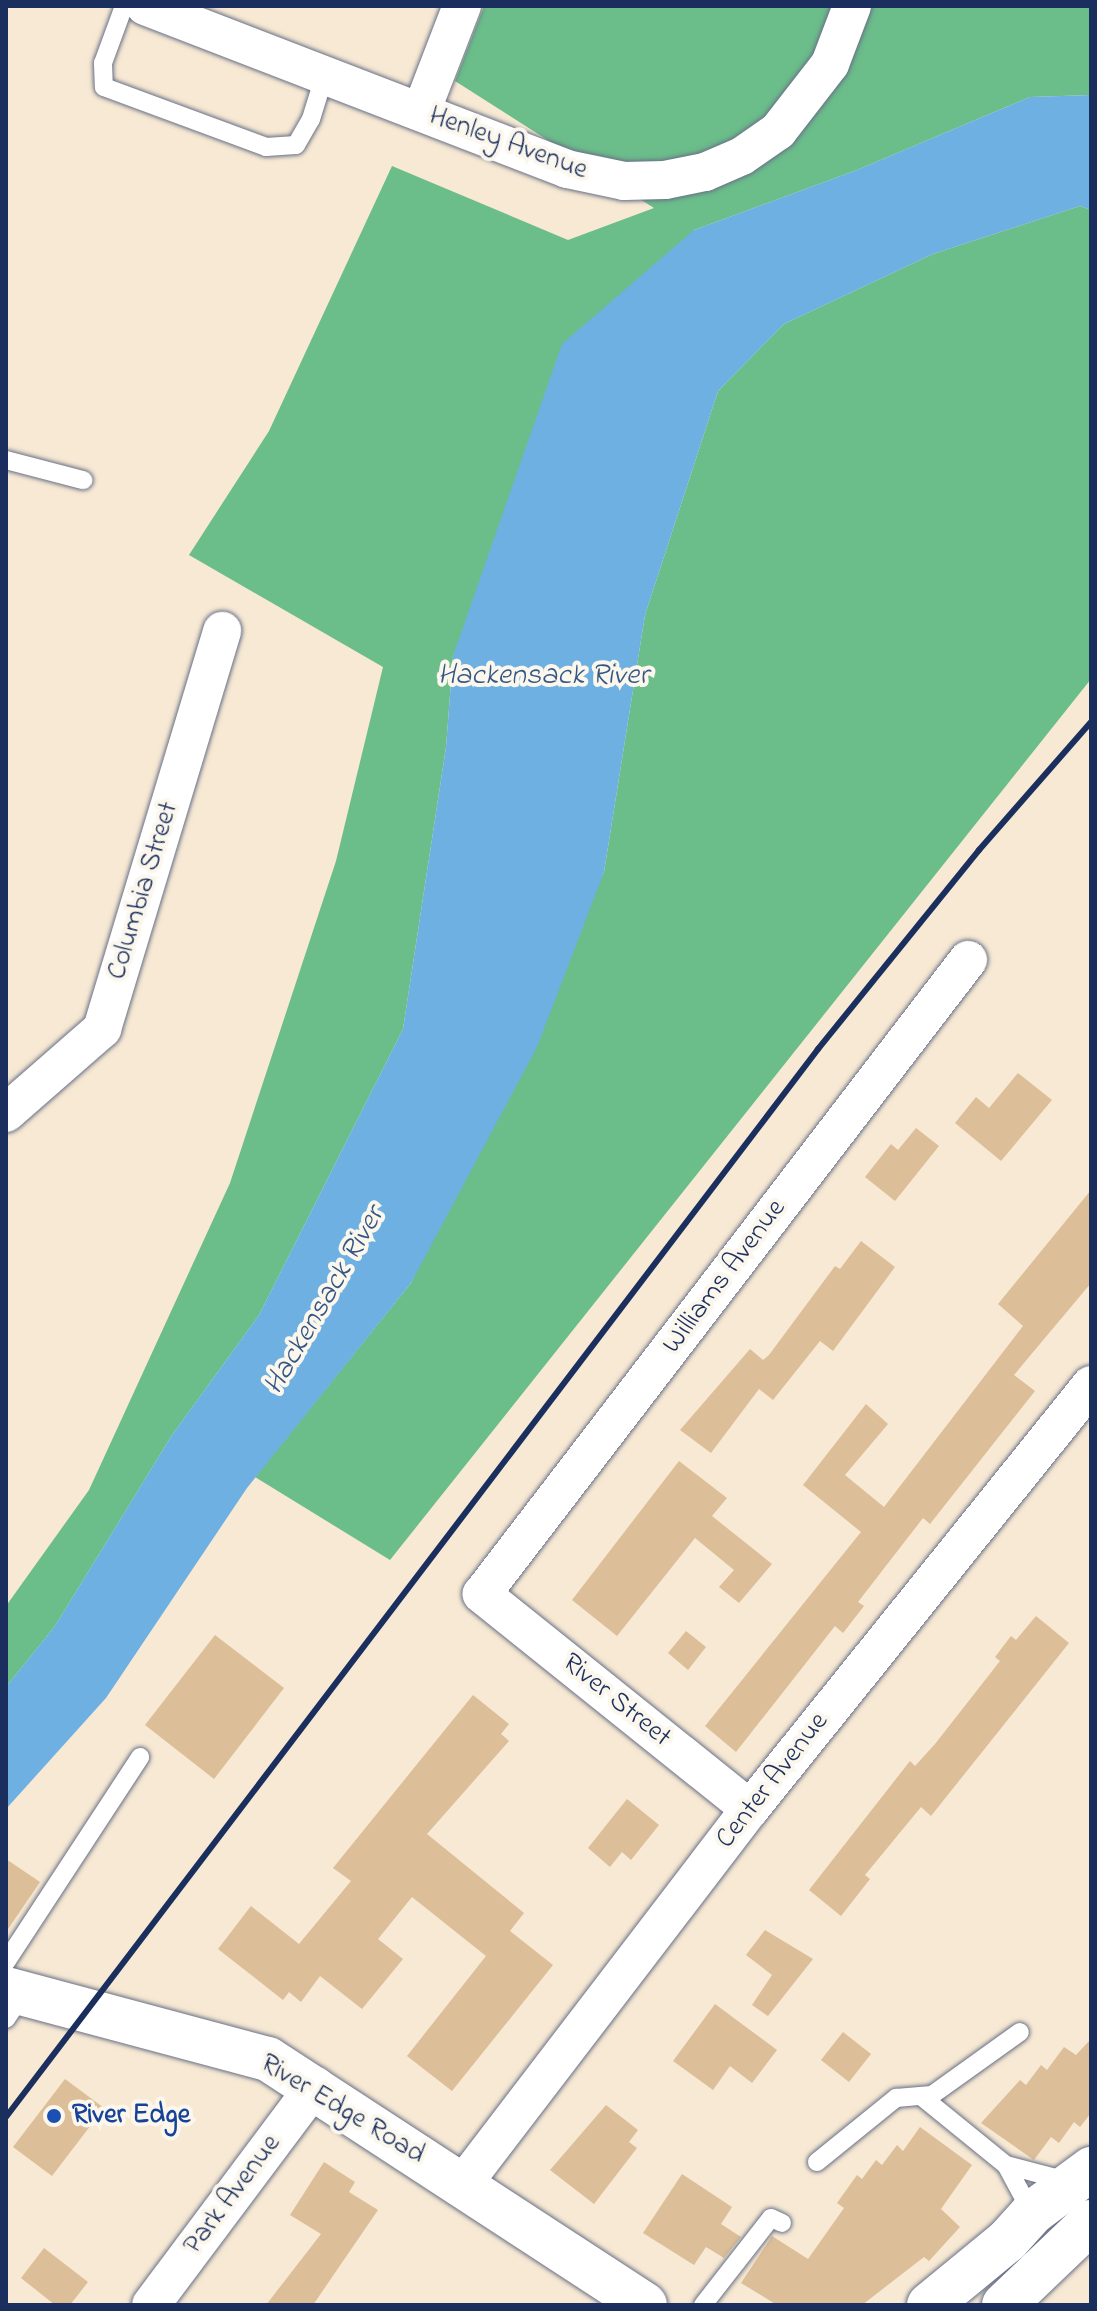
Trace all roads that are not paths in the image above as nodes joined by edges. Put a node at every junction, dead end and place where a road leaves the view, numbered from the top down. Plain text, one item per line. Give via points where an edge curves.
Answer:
1 (124, 6) edge
2 (145, 6) edge
3 (462, 6) edge
4 (852, 6) edge
5 (324, 77) junction
6 (421, 112) junction
7 (6, 460) edge
8 (83, 480) dead end
9 (222, 631) dead end
10 (968, 960) dead end
11 (6, 1113) edge
12 (1091, 1385) edge
13 (482, 1594) joint
14 (140, 1757) dead end
15 (750, 1809) junction
16 (10, 1991) edge
17 (1020, 2032) dead end
18 (315, 2086) junction
19 (921, 2096) junction
20 (817, 2162) dead end
21 (1006, 2165) junction
22 (1080, 2175) edge
23 (463, 2184) junction
24 (782, 2223) dead end
25 (1020, 2226) junction
26 (1089, 2227) edge
27 (151, 2305) edge
28 (645, 2305) edge
29 (703, 2305) edge
30 (929, 2305) edge
31 (1004, 2305) edge

1 - 5 lane via 103,63 104,87 266,147 296,145
2 - 5 street, Henley Avenue
3 - 6 street
4 - 6 street, Henley Avenue via 830,64 809,98 761,144 705,172 665,180 588,175
5 - 6 street, Henley Avenue
7 - 8 lane
9 - 11 street, Columbia Street via 102,1029
10 - 13 street, Williams Avenue
12 - 15 street, Center Avenue
13 - 15 street, River Street
14 - 16 lane
15 - 23 street, Center Avenue
16 - 18 main road, River Edge Road via 268,2059
17 - 19 lane via 932,2095
18 - 23 main road, River Edge Road
18 - 27 street, Park Avenue
19 - 20 lane via 896,2098
19 - 21 lane
21 - 22 lane
21 - 25 lane
22 - 25 main road
23 - 28 main road, River Edge Road
24 - 29 lane via 771,2218
25 - 26 main road
25 - 30 main road
26 - 31 main road

